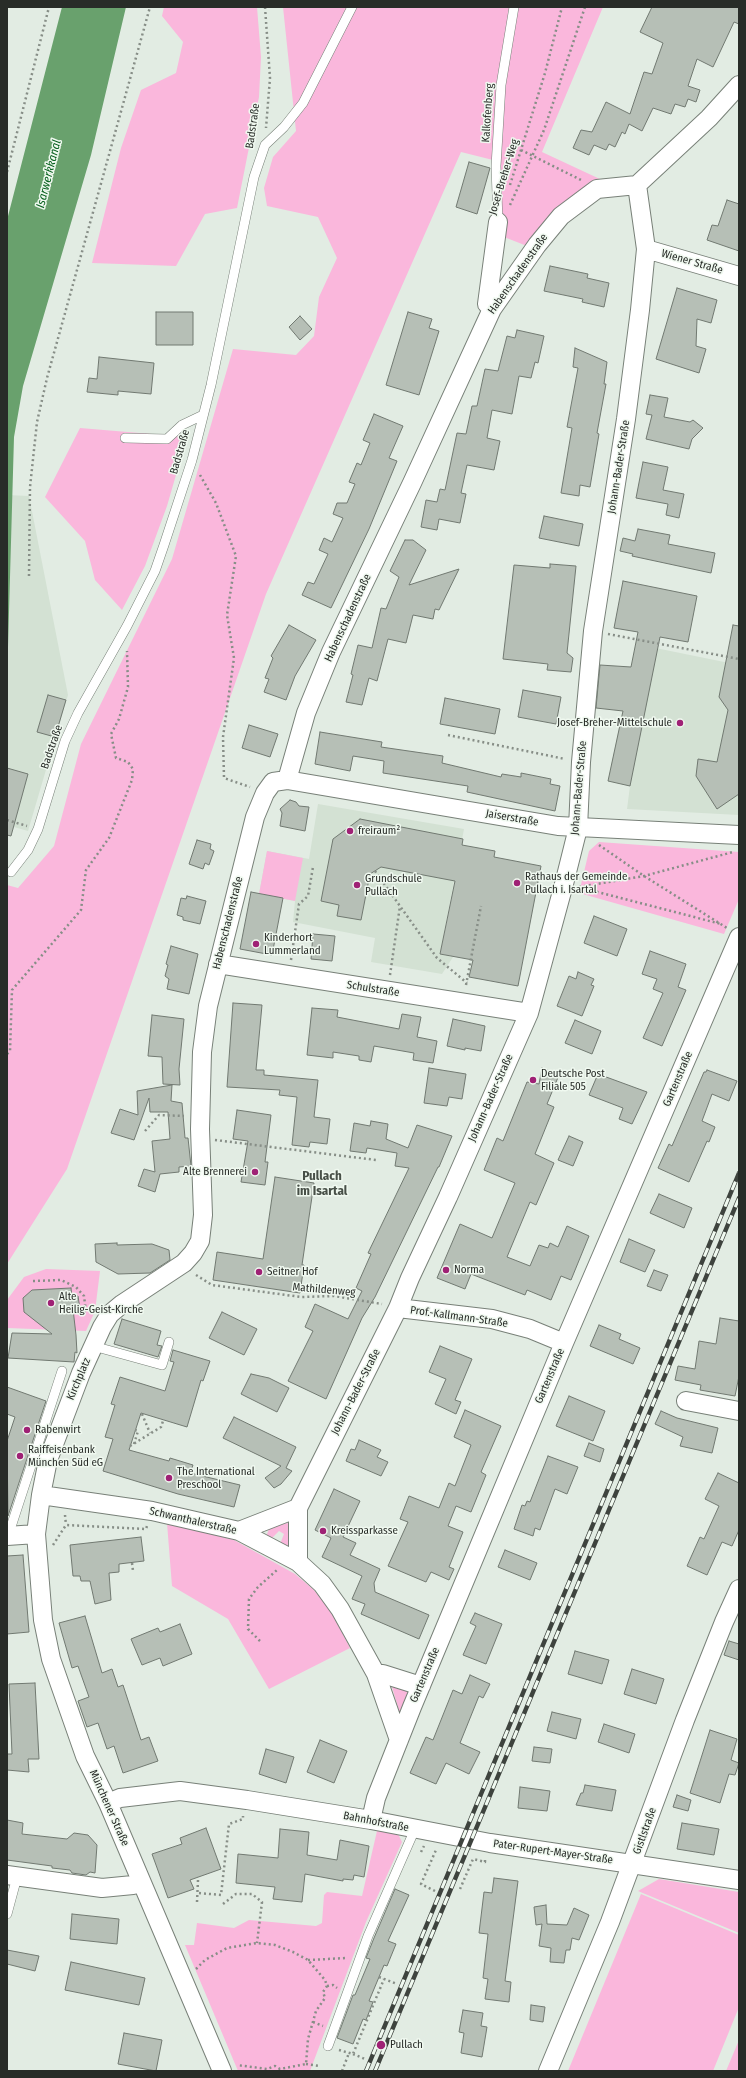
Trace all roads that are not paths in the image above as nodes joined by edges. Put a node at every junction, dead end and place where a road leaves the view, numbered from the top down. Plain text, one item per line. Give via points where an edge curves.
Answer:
1 (352, 7) edge
2 (514, 7) edge
3 (739, 85) edge
4 (636, 185) junction
5 (498, 222) joint
6 (646, 249) junction
7 (739, 276) edge
8 (492, 309) junction
9 (203, 415) junction
10 (125, 438) dead end
11 (287, 780) junction
12 (578, 828) junction
13 (739, 835) edge
14 (11, 872) dead end
15 (739, 937) edge
16 (218, 964) junction
17 (529, 1013) junction
18 (184, 1264) joint
19 (398, 1308) junction
20 (169, 1342) dead end
21 (564, 1343) junction
22 (93, 1346) junction
23 (62, 1371) dead end
24 (686, 1401) dead end
25 (739, 1411) edge
26 (41, 1495) junction
27 (298, 1508) junction
28 (239, 1531) junction
29 (36, 1534) junction
30 (8, 1536) edge
31 (293, 1560) junction
32 (739, 1589) edge
33 (376, 1674) junction
34 (421, 1686) junction
35 (399, 1740) junction
36 (108, 1803) junction
37 (371, 1820) junction
38 (415, 1829) junction
39 (633, 1864) junction
40 (12, 1876) edge
41 (739, 1880) edge
42 (141, 1882) junction
43 (7, 1914) edge
44 (328, 2046) road end
45 (226, 2067) edge
46 (548, 2071) edge

1 - 9 lane, Badstraße via 303,103 284,127 265,144 254,177
2 - 5 lane, Kalkofenberg via 501,84 496,166
3 - 4 street via 709,118
4 - 6 street, Johann-Bader-Straße
4 - 8 street, Habenschadenstraße via 598,189 560,216
5 - 8 street via 486,304
6 - 7 street, Wiener Straße
6 - 12 street, Johann-Bader-Straße via 626,419 593,631 581,762
8 - 11 street, Habenschadenstraße via 331,652 306,713
9 - 10 lane via 182,425 167,439
9 - 14 lane, Badstraße via 192,460 155,571 78,713 66,741 38,829 28,850
11 - 12 street, Jaiserstraße
11 - 16 street, Habenschadenstraße via 273,782 265,793 255,818
12 - 13 street, Jaiserstraße via 605,827
12 - 17 street, Johann-Bader-Straße via 572,886
15 - 21 street, Gartenstraße
16 - 17 street, Schulstraße
16 - 18 street, Habenschadenstraße via 208,1006 202,1052 200,1241
17 - 19 street, Johann-Bader-Straße
18 - 22 street, Kirchplatz via 110,1314
19 - 21 street, Prof.-Kallmann-Straße via 492,1319 530,1329
19 - 27 street, Johann-Bader-Straße
20 - 22 lane via 162,1365
21 - 34 street, Gartenstraße
22 - 26 street, Kirchplatz via 48,1460
23 - 30 lane
24 - 25 street
26 - 28 street, Schwanthalerstraße via 152,1511
26 - 29 street, Kirchplatz
27 - 28 street
27 - 31 street, Johann-Bader-Straße
28 - 31 street, Schwanthalerstraße
29 - 30 street
29 - 36 street, Münchener Straße via 43,1620 51,1659 85,1756
31 - 33 street, Schwanthalerstraße via 322,1584 340,1609
32 - 39 street, Gistlstraße via 685,1720
33 - 34 street
33 - 35 street, Schwanthalerstraße
34 - 35 street, Gartenstraße
35 - 37 street, Gartenstraße via 376,1798
36 - 37 street, Bahnhofstraße via 120,1798 180,1791
36 - 42 street, Münchener Straße
37 - 38 street, Bahnhofstraße
38 - 39 street, Pater-Rupert-Mayer-Straße
38 - 44 lane, Bahnhofstraße via 359,1961
39 - 41 street, Pater-Rupert-Mayer-Straße
39 - 46 street, Gistlstraße
40 - 42 street via 102,1888
40 - 43 lane
42 - 45 street, Münchener Straße

